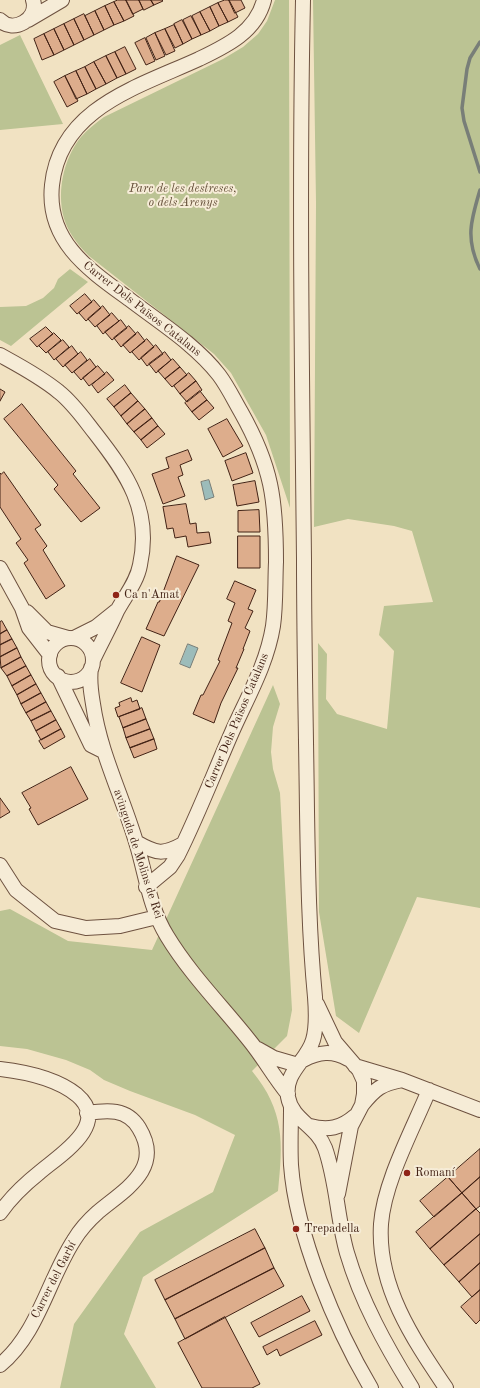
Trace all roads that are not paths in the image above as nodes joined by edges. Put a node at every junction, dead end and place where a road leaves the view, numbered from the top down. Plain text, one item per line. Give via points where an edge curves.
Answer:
1 (33, 0) edge
2 (62, 0) edge
3 (264, 0) edge
4 (303, 0) edge
5 (28, 20) junction
6 (4, 25) edge
7 (0, 355) edge
8 (0, 568) edge
9 (22, 608) junction
10 (118, 610) junction
11 (71, 638) junction
12 (50, 656) junction
13 (92, 664) junction
14 (58, 676) junction
15 (103, 751) junction
16 (136, 842) junction
17 (184, 844) junction
18 (0, 865) edge
19 (146, 887) junction
20 (157, 917) junction
21 (315, 1001) junction
22 (254, 1047) junction
23 (301, 1062) junction
24 (353, 1063) junction
25 (0, 1069) edge
26 (402, 1080) junction
27 (429, 1090) junction
28 (289, 1101) junction
29 (480, 1110) edge
30 (359, 1111) junction
31 (88, 1112) junction
32 (310, 1126) junction
33 (337, 1198) junction
34 (0, 1213) edge
35 (0, 1365) edge
36 (371, 1388) edge
37 (412, 1388) edge
38 (446, 1388) edge

1 - 5 street via 33,12
2 - 5 street
3 - 17 street, Carrer Dels Països Catalans via 257,18 240,37 103,105 82,120 67,140 52,183 56,221 67,245 97,276 200,354 219,374 260,447 270,481 276,522 276,590 269,646
4 - 21 street via 301,114 304,650 310,940
5 - 6 street via 20,25
7 - 10 street via 43,379 72,404 109,451 134,491 142,520 140,566
8 - 9 street
9 - 11 street via 47,632
9 - 12 street via 29,628
10 - 11 street via 96,627
10 - 13 street
11 - 12 street via 56,644
11 - 13 street via 88,645 92,652
12 - 14 street via 53,671
13 - 14 street via 88,674 77,681 63,680
13 - 15 street, avinguda de Molins de Rei via 90,686
14 - 15 street, avinguda de Molins de Rei via 91,744
15 - 16 street, avinguda de Molins de Rei
16 - 17 street via 154,851 169,852
16 - 19 street, avinguda de Molins de Rei
17 - 19 street, Carrer Dels Països Catalans via 170,867
18 - 20 street via 16,890 55,921 86,928 120,926
19 - 20 street, avinguda de Molins de Rei
20 - 22 street, avinguda de Molins de Rei via 166,936 186,963
21 - 23 street via 315,1036
21 - 24 street via 332,1036
22 - 23 street, avinguda de Molins de Rei via 274,1058
22 - 28 street, avinguda de Molins de Rei
23 - 24 street via 315,1054 328,1052 340,1055
23 - 28 street via 288,1081
24 - 26 street
24 - 30 street via 364,1081 364,1094
25 - 31 street via 30,1073 69,1089 85,1105
26 - 27 street
26 - 30 street via 379,1087
27 - 29 street
27 - 38 street via 387,1193 381,1223 381,1249 385,1275 400,1314
28 - 32 street via 299,1118
28 - 36 street via 291,1166 303,1228 344,1338
30 - 32 street via 346,1124 335,1128 322,1129
30 - 33 street via 351,1126
31 - 34 street via 87,1124 76,1143 19,1191
31 - 35 street, Carrer del Garbí via 111,1110 126,1114 142,1132 146,1153 144,1167 131,1186 97,1213 75,1239 27,1332 16,1349
32 - 33 street via 326,1150
33 - 37 street via 347,1253 357,1282

